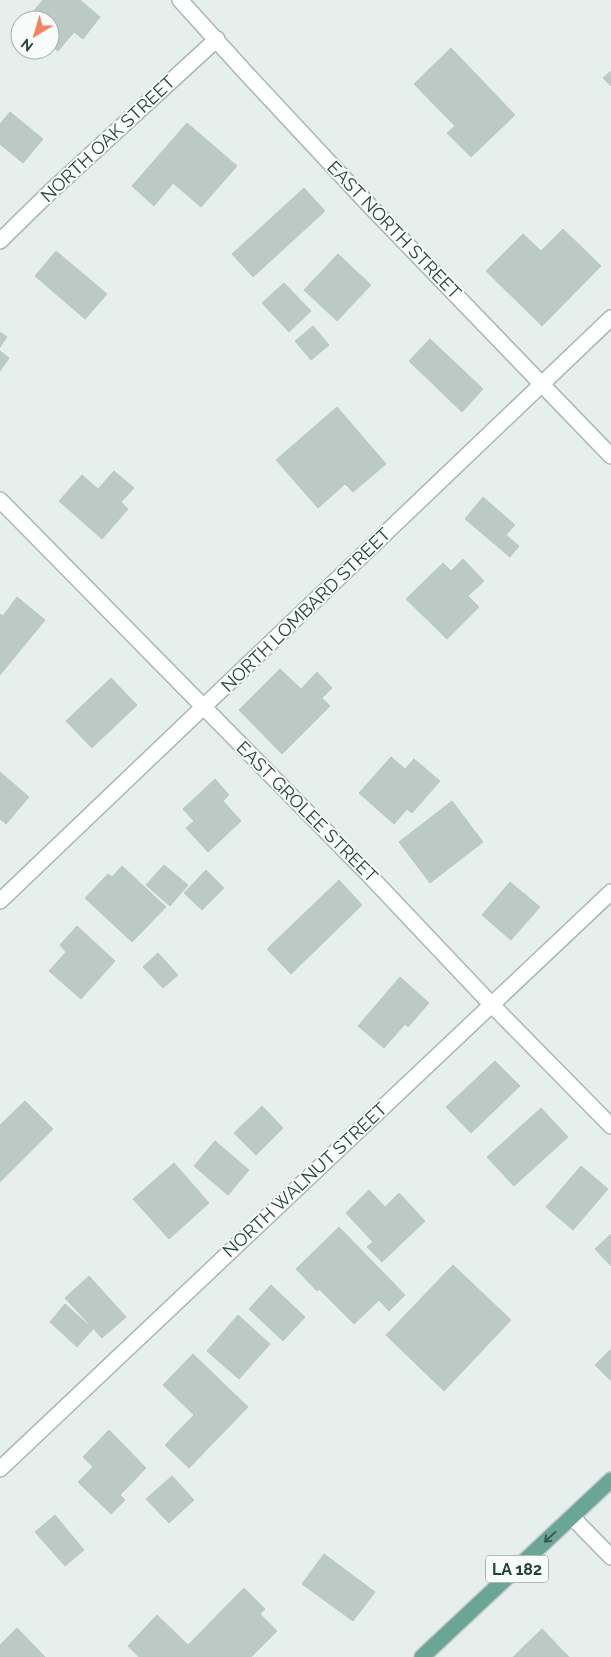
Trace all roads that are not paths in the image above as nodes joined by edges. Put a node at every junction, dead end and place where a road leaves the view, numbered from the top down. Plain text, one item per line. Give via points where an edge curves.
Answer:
1 (180, 0) edge
2 (216, 39) junction
3 (0, 241) edge
4 (611, 318) edge
5 (542, 384) junction
6 (611, 456) edge
7 (0, 500) edge
8 (204, 707) junction
9 (611, 892) edge
10 (0, 900) edge
11 (491, 1004) junction
12 (611, 1126) edge
13 (0, 1469) edge
14 (611, 1480) edge
15 (572, 1517) junction
16 (611, 1558) edge
17 (422, 1657) edge

1 - 2 street, EAST NORTH STREET
2 - 3 street, NORTH OAK STREET
2 - 5 street, EAST NORTH STREET via 368,204
4 - 5 street, NORTH LOMBARD STREET
5 - 6 street, EAST NORTH STREET
5 - 8 street, NORTH LOMBARD STREET
7 - 8 street, EAST GROLEE STREET
8 - 10 street, NORTH LOMBARD STREET
8 - 11 street, EAST GROLEE STREET
9 - 11 street, NORTH WALNUT STREET
11 - 12 street, EAST GROLEE STREET
11 - 13 street, NORTH WALNUT STREET
14 - 15 main road, LA 182
15 - 16 street
15 -> 17 main road, LA 182

